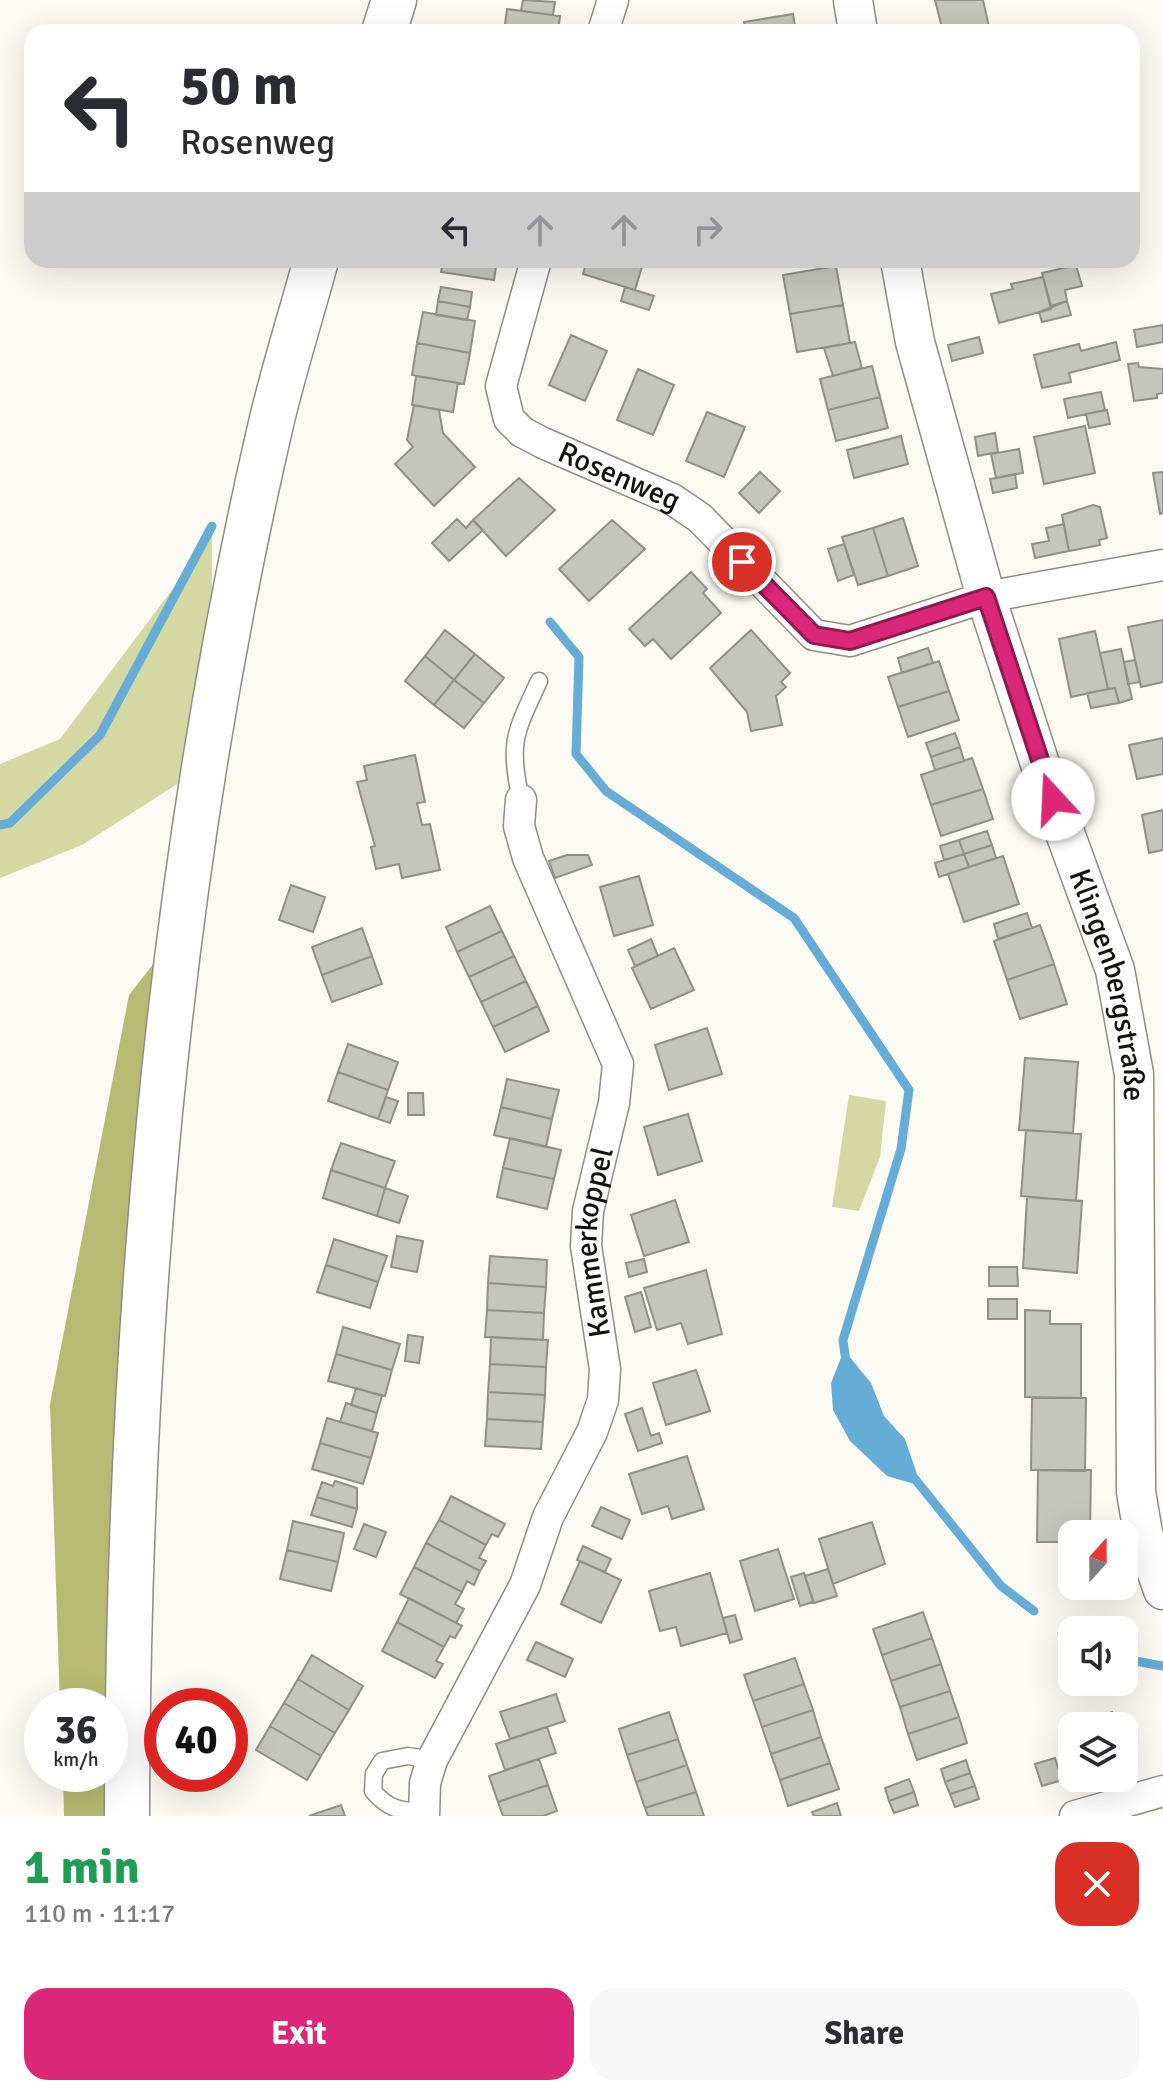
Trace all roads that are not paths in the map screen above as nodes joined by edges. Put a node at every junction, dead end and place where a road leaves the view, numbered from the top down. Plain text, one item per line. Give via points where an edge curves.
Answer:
1 (394, 0) edge
2 (613, 0) edge
3 (853, 0) edge
4 (386, 24) edge
5 (606, 24) edge
6 (857, 24) edge
7 (314, 268) edge
8 (534, 268) edge
9 (901, 268) edge
10 (1163, 565) edge
11 (986, 597) junction
12 (539, 681) dead end
13 (521, 800) joint
14 (1163, 1590) edge
15 (432, 1760) junction
16 (1163, 1791) edge
17 (424, 1814) edge
18 (127, 1816) edge
19 (1075, 1816) edge

1 - 4 main road
2 - 5 street
3 - 6 street
7 - 18 main road via 271,426 223,665 194,830 156,1132 127,1667
8 - 11 street, Rosenweg via 501,386 509,419 522,432 672,499 700,518 814,635 850,641
9 - 11 street, Klingenbergstraße via 915,342
10 - 11 street, Rosenweg
11 - 14 street, Klingenbergstraße via 1115,970 1134,1074 1136,1492 1143,1533
12 - 13 lane via 513,740
13 - 15 street, Kammerkoppel via 519,826 528,858 618,1064 588,1211 586,1246 605,1369 603,1400 548,1517 525,1585
15 - 17 street, Kammerkoppel
15 - 17 lane, Kammerkoppel via 395,1757 382,1761 374,1774 373,1791 384,1804
16 - 19 street

